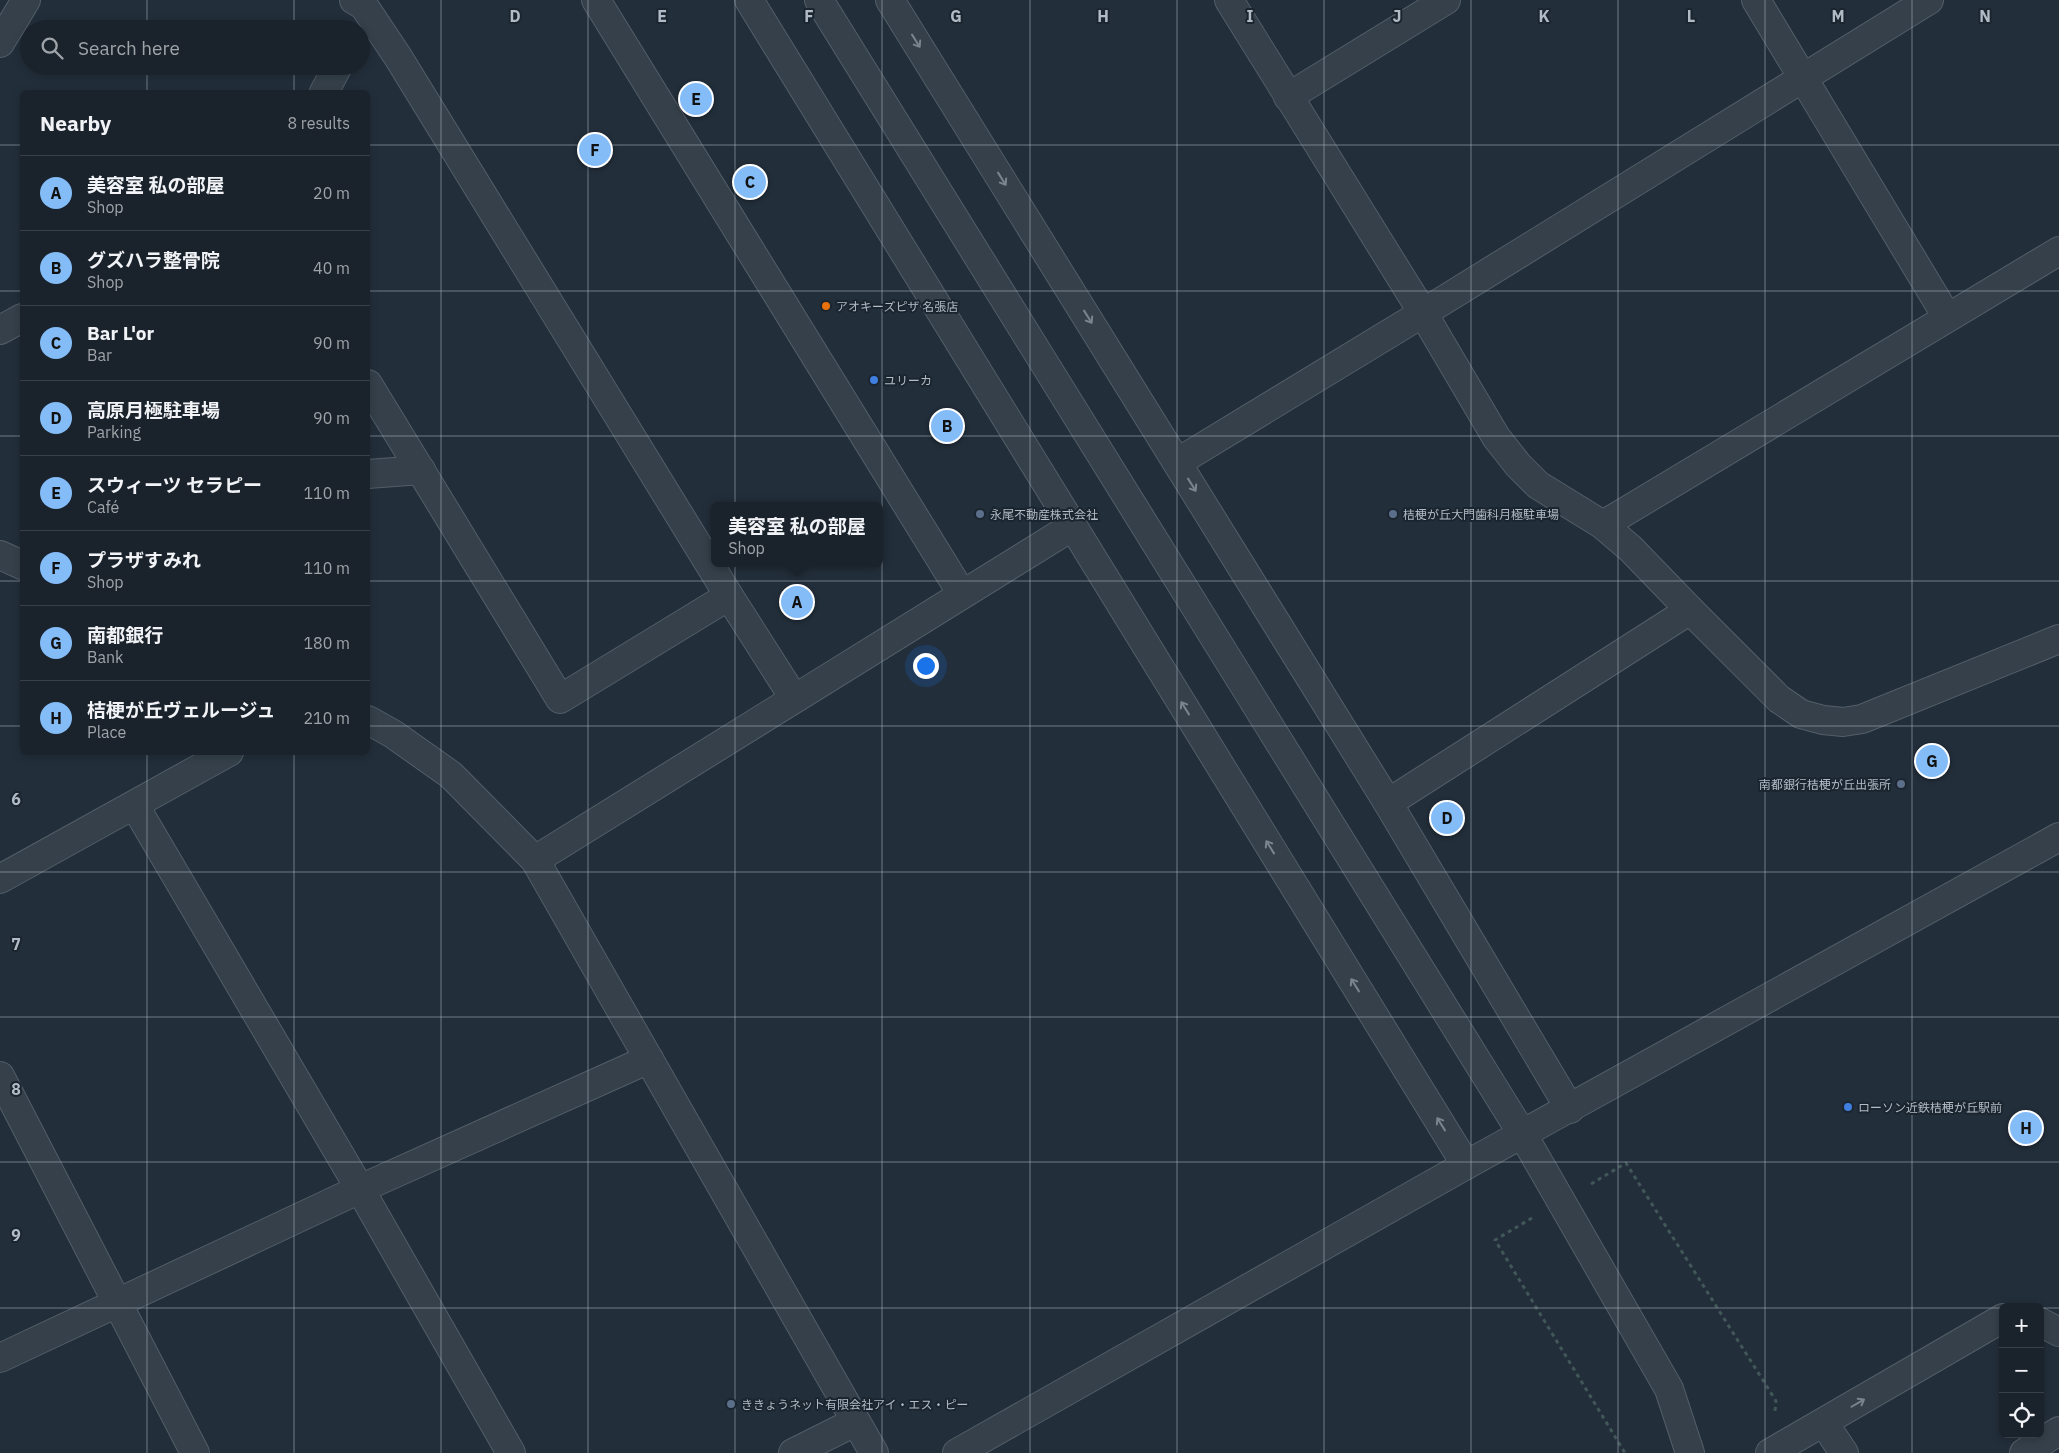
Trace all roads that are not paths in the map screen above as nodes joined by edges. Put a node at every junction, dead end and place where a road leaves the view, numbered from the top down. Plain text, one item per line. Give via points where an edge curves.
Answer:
1 (26, 0) edge
2 (596, 0) edge
3 (749, 0) edge
4 (819, 0) edge
5 (890, 0) edge
6 (1229, 0) edge
7 (1446, 0) edge
8 (1756, 0) edge
9 (1929, 0) edge
10 (360, 9) edge
11 (368, 20) edge
12 (370, 22) edge
13 (0, 43) edge
14 (333, 75) edge
15 (1804, 78) junction
16 (325, 90) edge
17 (1288, 96) junction
18 (2059, 250) edge
19 (1423, 313) junction
20 (1947, 317) junction
21 (370, 387) edge
22 (1178, 462) junction
23 (421, 470) junction
24 (370, 474) edge
25 (1603, 525) junction
26 (1073, 526) junction
27 (0, 555) edge
28 (20, 564) edge
29 (711, 565) edge
30 (712, 567) edge
31 (962, 594) junction
32 (730, 596) junction
33 (1690, 610) junction
34 (2059, 639) edge
35 (794, 698) junction
36 (370, 721) edge
37 (224, 755) edge
38 (1388, 802) junction
39 (135, 806) junction
40 (2059, 837) edge
41 (534, 860) junction
42 (0, 879) edge
43 (649, 1059) junction
44 (0, 1076) edge
45 (1570, 1109) junction
46 (1523, 1135) junction
47 (1466, 1165) junction
48 (360, 1189) junction
49 (118, 1304) junction
50 (1999, 1320) edge
51 (2044, 1324) edge
52 (2059, 1332) edge
53 (0, 1358) edge
54 (855, 1422) junction
55 (1824, 1423) junction
56 (2059, 1431) edge
57 (195, 1453) edge
58 (511, 1453) edge
59 (793, 1453) edge
60 (874, 1453) edge
61 (957, 1453) edge
62 (1690, 1453) edge
63 (1770, 1453) edge
64 (1844, 1453) edge
65 (2024, 1453) edge

1 - 13 street
2 - 31 street
3 - 26 street
4 - 46 street
5 -> 22 street
6 - 17 street
7 - 17 street
8 - 15 street
9 - 15 street
10 - 11 street
12 - 29 street via 403,65
14 - 16 street
15 - 19 street
15 - 20 street
17 - 19 street
18 - 20 street
19 - 22 street
19 - 25 street via 1496,437 1518,465 1538,485
20 - 25 street
21 - 23 street
22 -> 38 street
23 - 24 street
23 - 32 street via 560,699
25 - 33 street via 1631,548
26 - 31 street
47 -> 26 street
27 - 28 street
30 - 32 street
31 - 35 street
32 - 35 street
33 - 34 street via 1779,699 1801,714 1843,722 1862,719
33 - 38 street
35 - 41 street
36 - 41 street via 451,775
37 - 39 street
38 - 45 street
39 - 42 street
39 - 48 street
40 - 45 street
41 - 43 street
43 - 48 street
43 - 54 street
44 - 49 street
45 - 46 street
46 - 47 street
46 - 62 street via 1669,1389
47 - 61 street
48 - 49 street
48 - 58 street
49 - 53 street
49 - 57 street
55 -> 50 street
51 - 52 street
54 - 59 street
54 - 60 street
55 - 63 street
55 - 64 street
56 - 65 street

